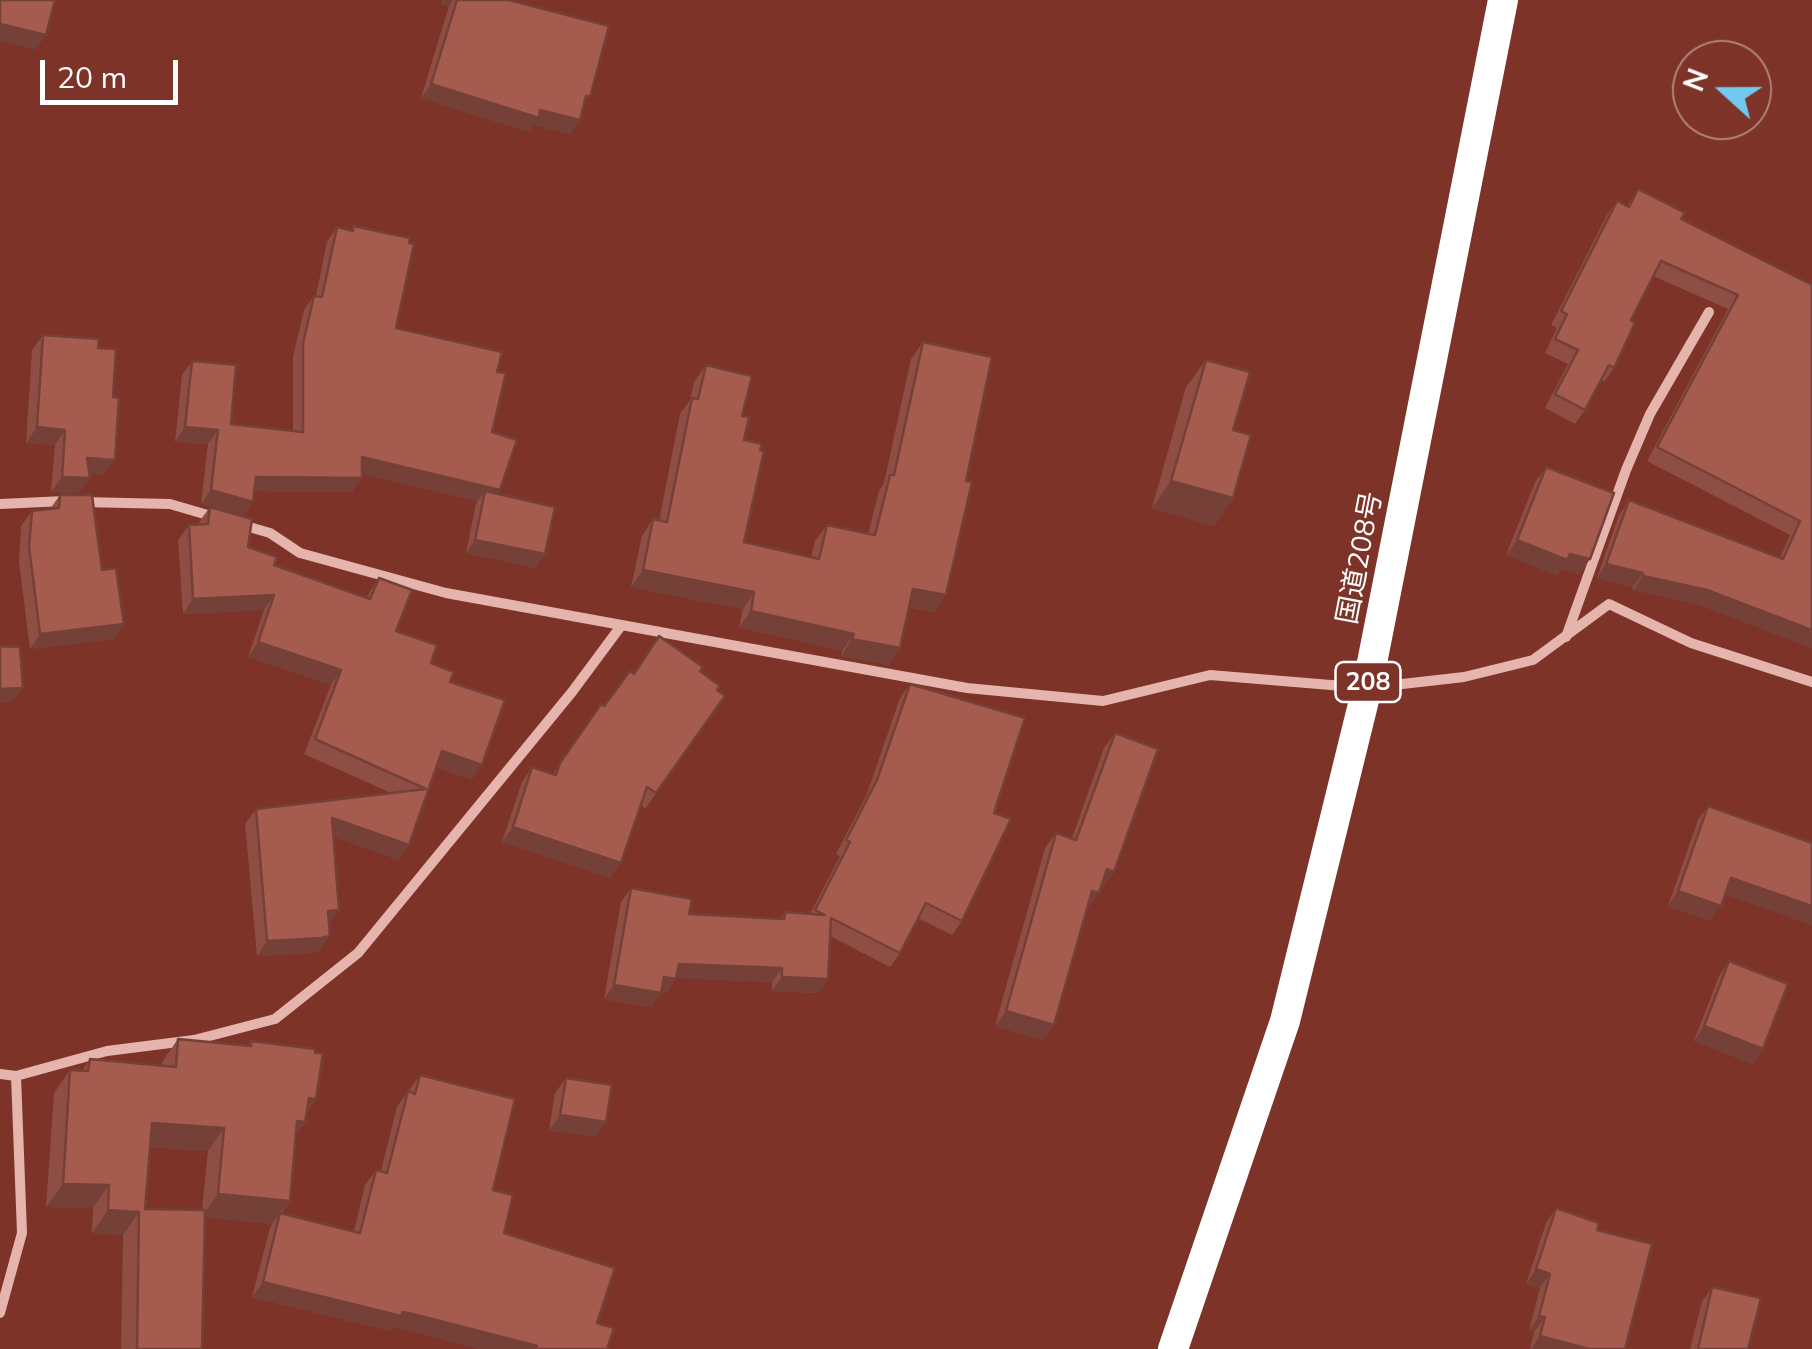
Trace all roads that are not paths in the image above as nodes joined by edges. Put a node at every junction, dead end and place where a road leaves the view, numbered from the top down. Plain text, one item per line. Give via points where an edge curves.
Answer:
1 (1503, 0) edge
2 (1709, 312) dead end
3 (0, 504) edge
4 (621, 626) junction
5 (1565, 638) junction
6 (1812, 682) edge
7 (1367, 688) junction
8 (0, 1074) edge
9 (16, 1076) junction
10 (0, 1313) edge
11 (1173, 1349) edge

1 - 7 highway, 国道208号 / 208
2 - 5 street via 1638,442
3 - 4 street via 170,504 270,533 300,553 446,593
4 - 7 street via 967,688 1104,701 1210,676
4 - 9 street via 358,954 275,1019
5 - 6 street via 1610,604 1691,643
5 - 7 street via 1533,660 1464,677
7 - 11 highway, 国道208号 / 208 via 1285,1021
8 - 9 street
9 - 10 street via 22,1233

